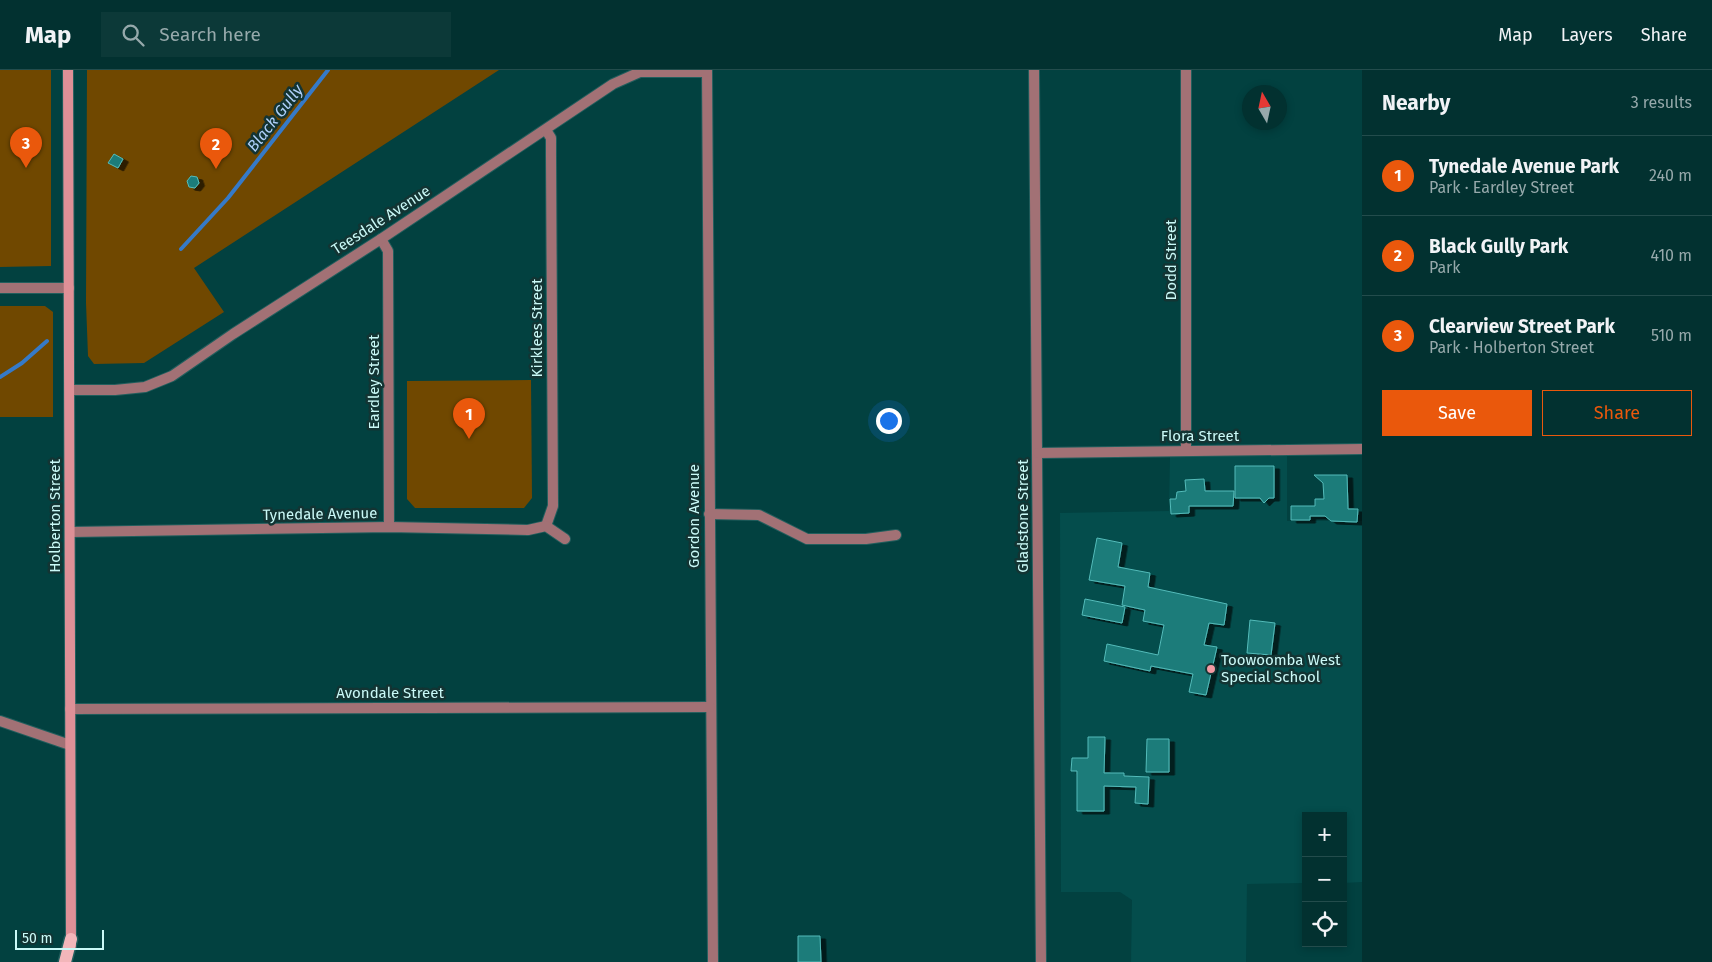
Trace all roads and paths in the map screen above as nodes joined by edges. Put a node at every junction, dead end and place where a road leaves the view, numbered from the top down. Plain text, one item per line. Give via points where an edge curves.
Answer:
1 (68, 70) edge
2 (1034, 70) edge
3 (1186, 70) edge
4 (707, 71) edge
5 (546, 130) junction
6 (381, 239) junction
7 (0, 288) edge
8 (69, 288) junction
9 (70, 390) junction
10 (1362, 449) edge
11 (1186, 450) junction
12 (1038, 453) junction
13 (709, 514) junction
14 (546, 526) junction
15 (390, 528) junction
16 (70, 532) junction
17 (896, 535) dead end
18 (564, 539) dead end
19 (710, 707) junction
20 (70, 709) junction
21 (0, 721) edge
22 (70, 745) junction
23 (71, 939) junction
24 (65, 962) edge
25 (70, 962) edge
26 (713, 962) edge
27 (1041, 962) edge

1 - 8 main road, Holberton Street
2 - 12 street, Gladstone Street
3 - 11 street, Dodd Street
4 - 5 street, Teesdale Avenue via 640,72 613,84
4 - 13 street, Gordon Avenue
5 - 6 street, Teesdale Avenue
5 - 14 street, Kirklees Street via 551,138 553,496
6 - 9 street, Teesdale Avenue via 172,376 145,387
6 - 15 street, Eardley Street via 388,251
7 - 8 street
8 - 9 main road, Holberton Street
9 - 16 main road, Holberton Street
10 - 11 street, Flora Street
11 - 12 street, Flora Street
12 - 27 street, Gladstone Street
13 - 17 street via 759,515 807,539 866,539
13 - 19 street, Gordon Avenue
14 - 15 street, Tynedale Avenue via 528,530
14 - 18 street
15 - 16 street, Tynedale Avenue
16 - 20 main road, Holberton Street
19 - 20 street, Avondale Street
19 - 26 street, Gordon Avenue
20 - 22 main road, Holberton Street
21 - 22 street
22 - 23 main road, Holberton Street
23 - 24 main road
23 - 25 main road, Holberton Street

